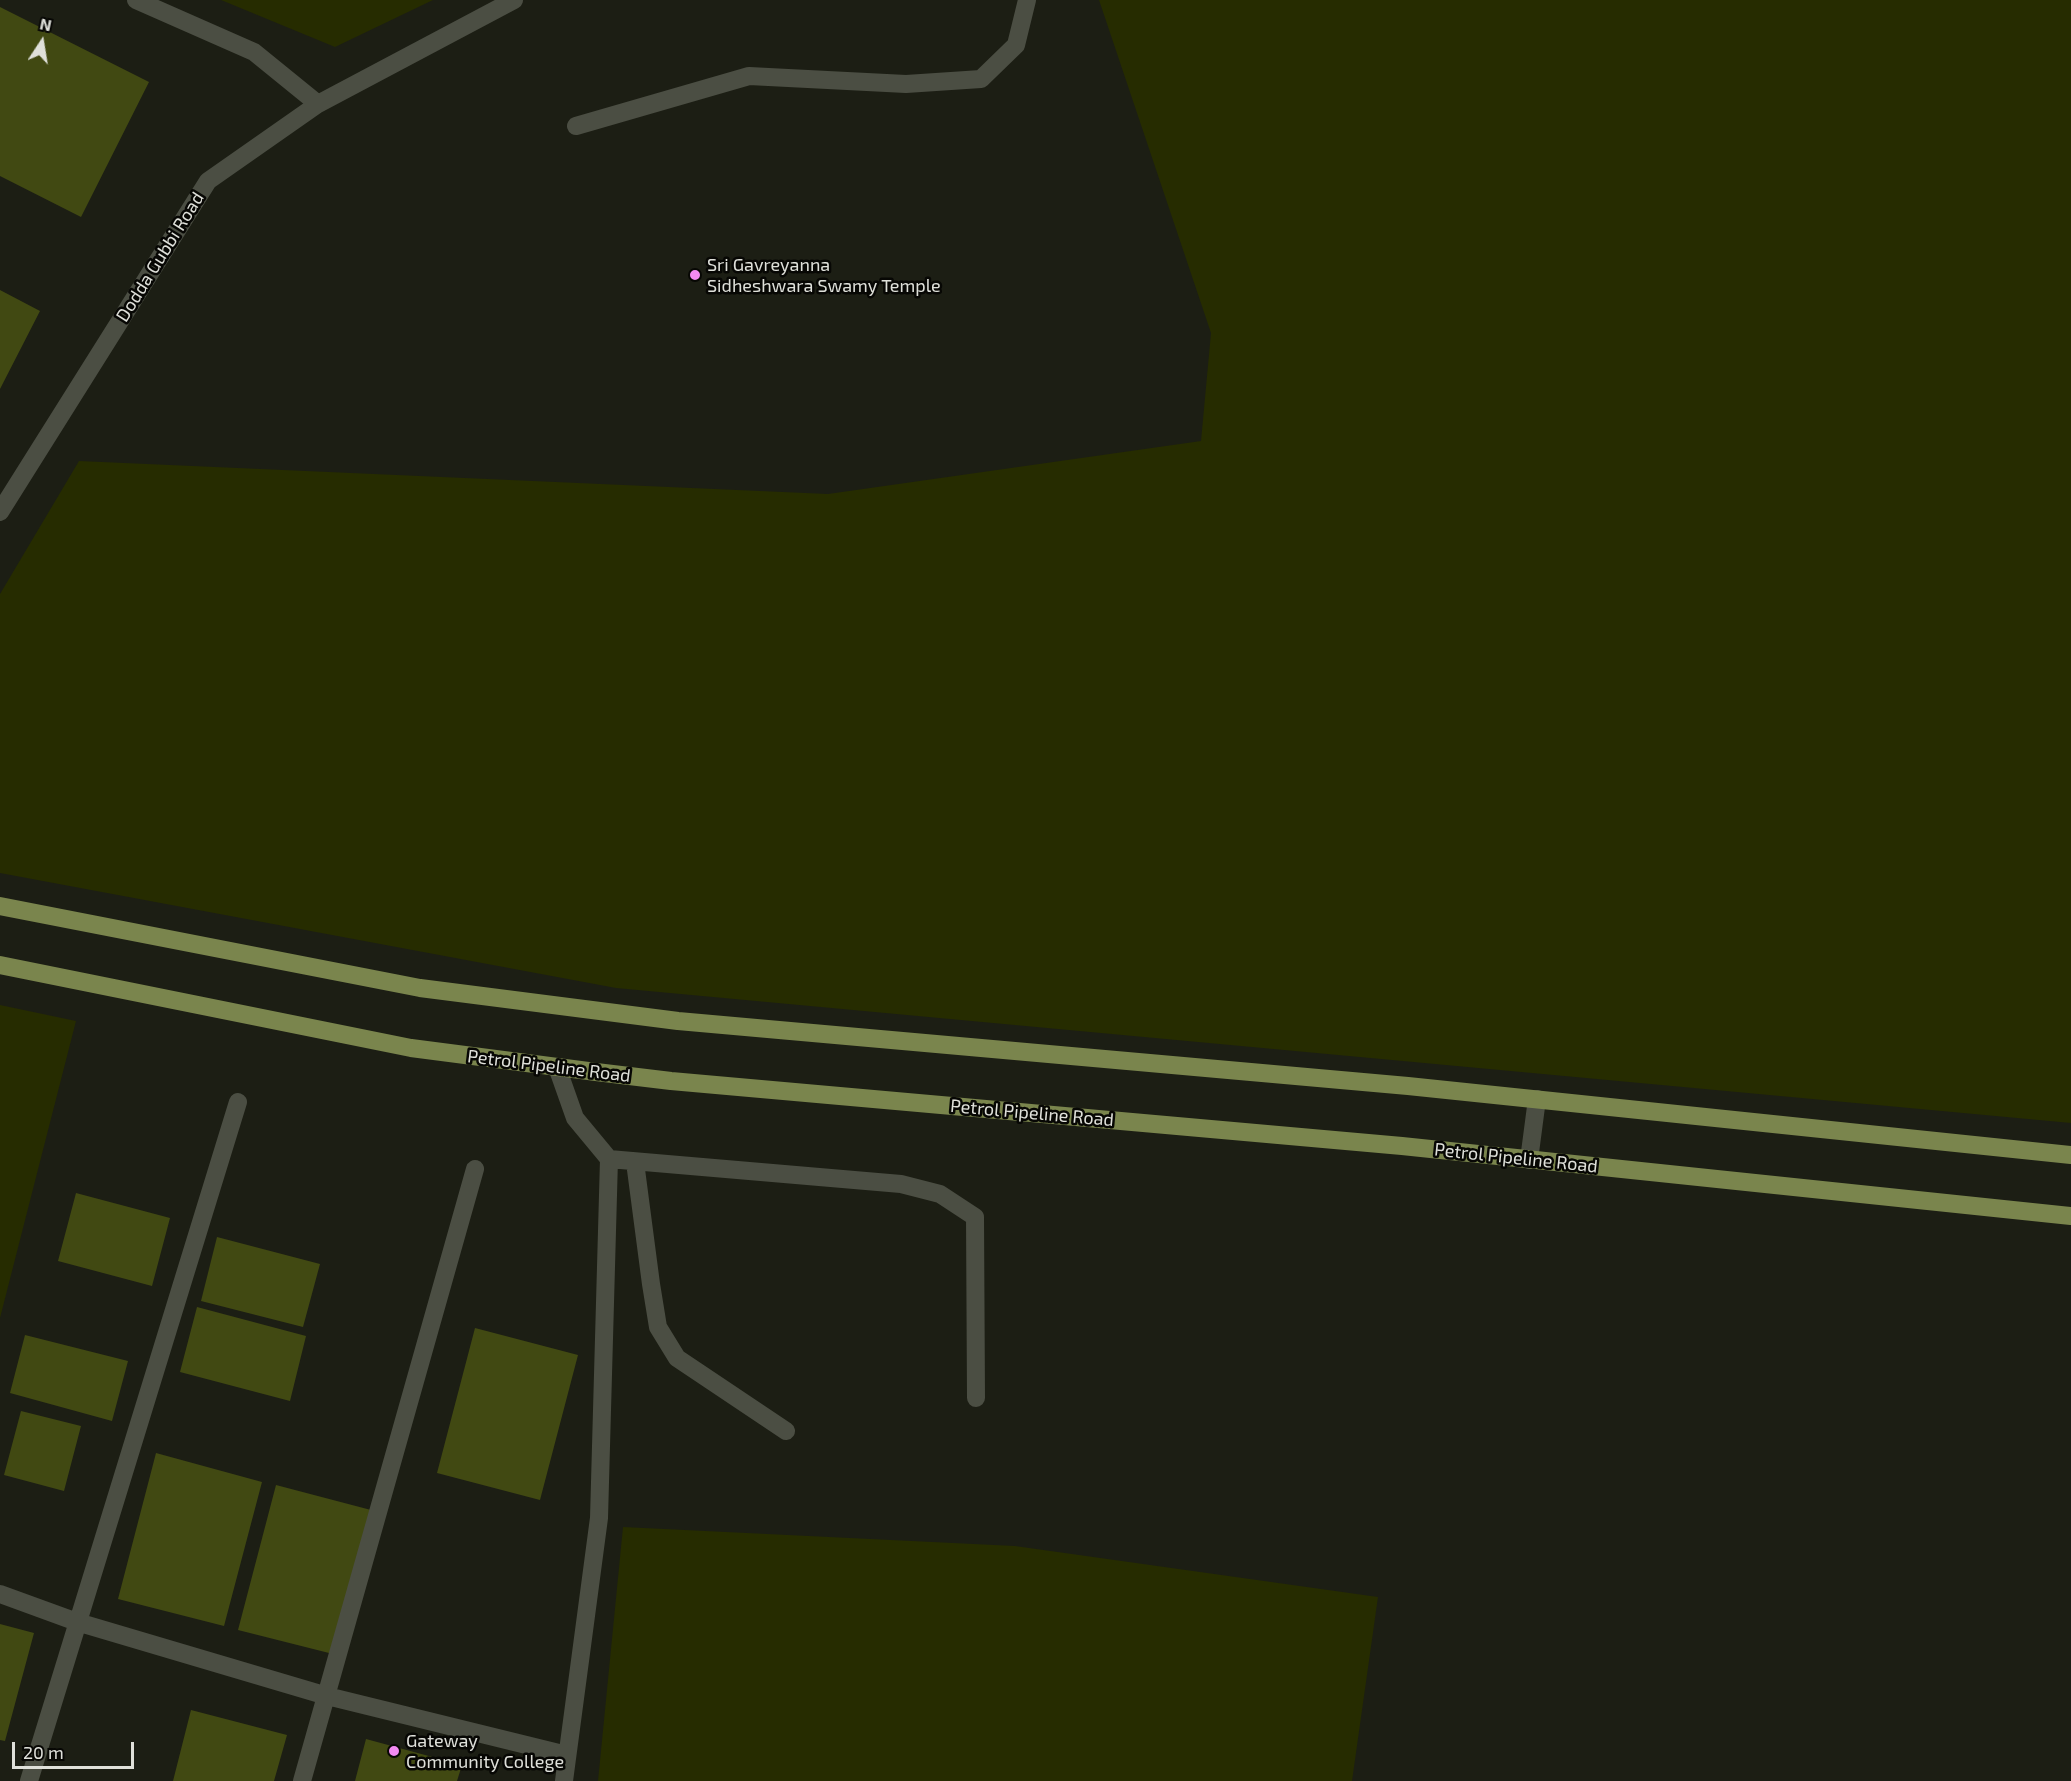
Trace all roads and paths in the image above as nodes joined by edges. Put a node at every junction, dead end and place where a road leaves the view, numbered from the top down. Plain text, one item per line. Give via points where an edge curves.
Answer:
1 (136, 0) edge
2 (514, 0) edge
3 (1027, 0) edge
4 (318, 104) junction
5 (576, 126) dead end
6 (0, 512) edge
7 (0, 906) edge
8 (0, 966) edge
9 (557, 1067) junction
10 (1537, 1099) junction
11 (238, 1102) dead end
12 (2071, 1155) edge
13 (609, 1159) junction
14 (1529, 1160) junction
15 (635, 1162) junction
16 (475, 1169) dead end
17 (2071, 1216) edge
18 (976, 1398) dead end
19 (786, 1431) dead end
20 (0, 1594) edge
21 (77, 1622) junction
22 (327, 1696) junction
23 (567, 1755) junction
24 (29, 1781) edge
25 (302, 1781) edge
26 (564, 1781) edge

1 - 4 street via 254,52
2 - 4 street, Dodda Gubbi Road
3 - 5 street via 1016,45 981,79 906,84 750,76
4 - 6 street, Dodda Gubbi Road via 208,182
7 - 10 main road via 420,988 678,1021
8 - 9 main road, Petrol Pipeline Road via 411,1048
9 - 13 street via 576,1118
9 - 14 main road, Petrol Pipeline Road via 671,1081
10 - 12 main road
10 - 14 street
11 - 21 street
13 - 15 street
13 - 23 street via 599,1518
14 - 17 main road, Petrol Pipeline Road
15 - 18 street via 901,1184 940,1194 975,1218
15 - 19 street via 658,1327 677,1358
16 - 22 street
20 - 21 street
21 - 22 street
21 - 24 street
22 - 23 street
22 - 25 street
23 - 26 street

